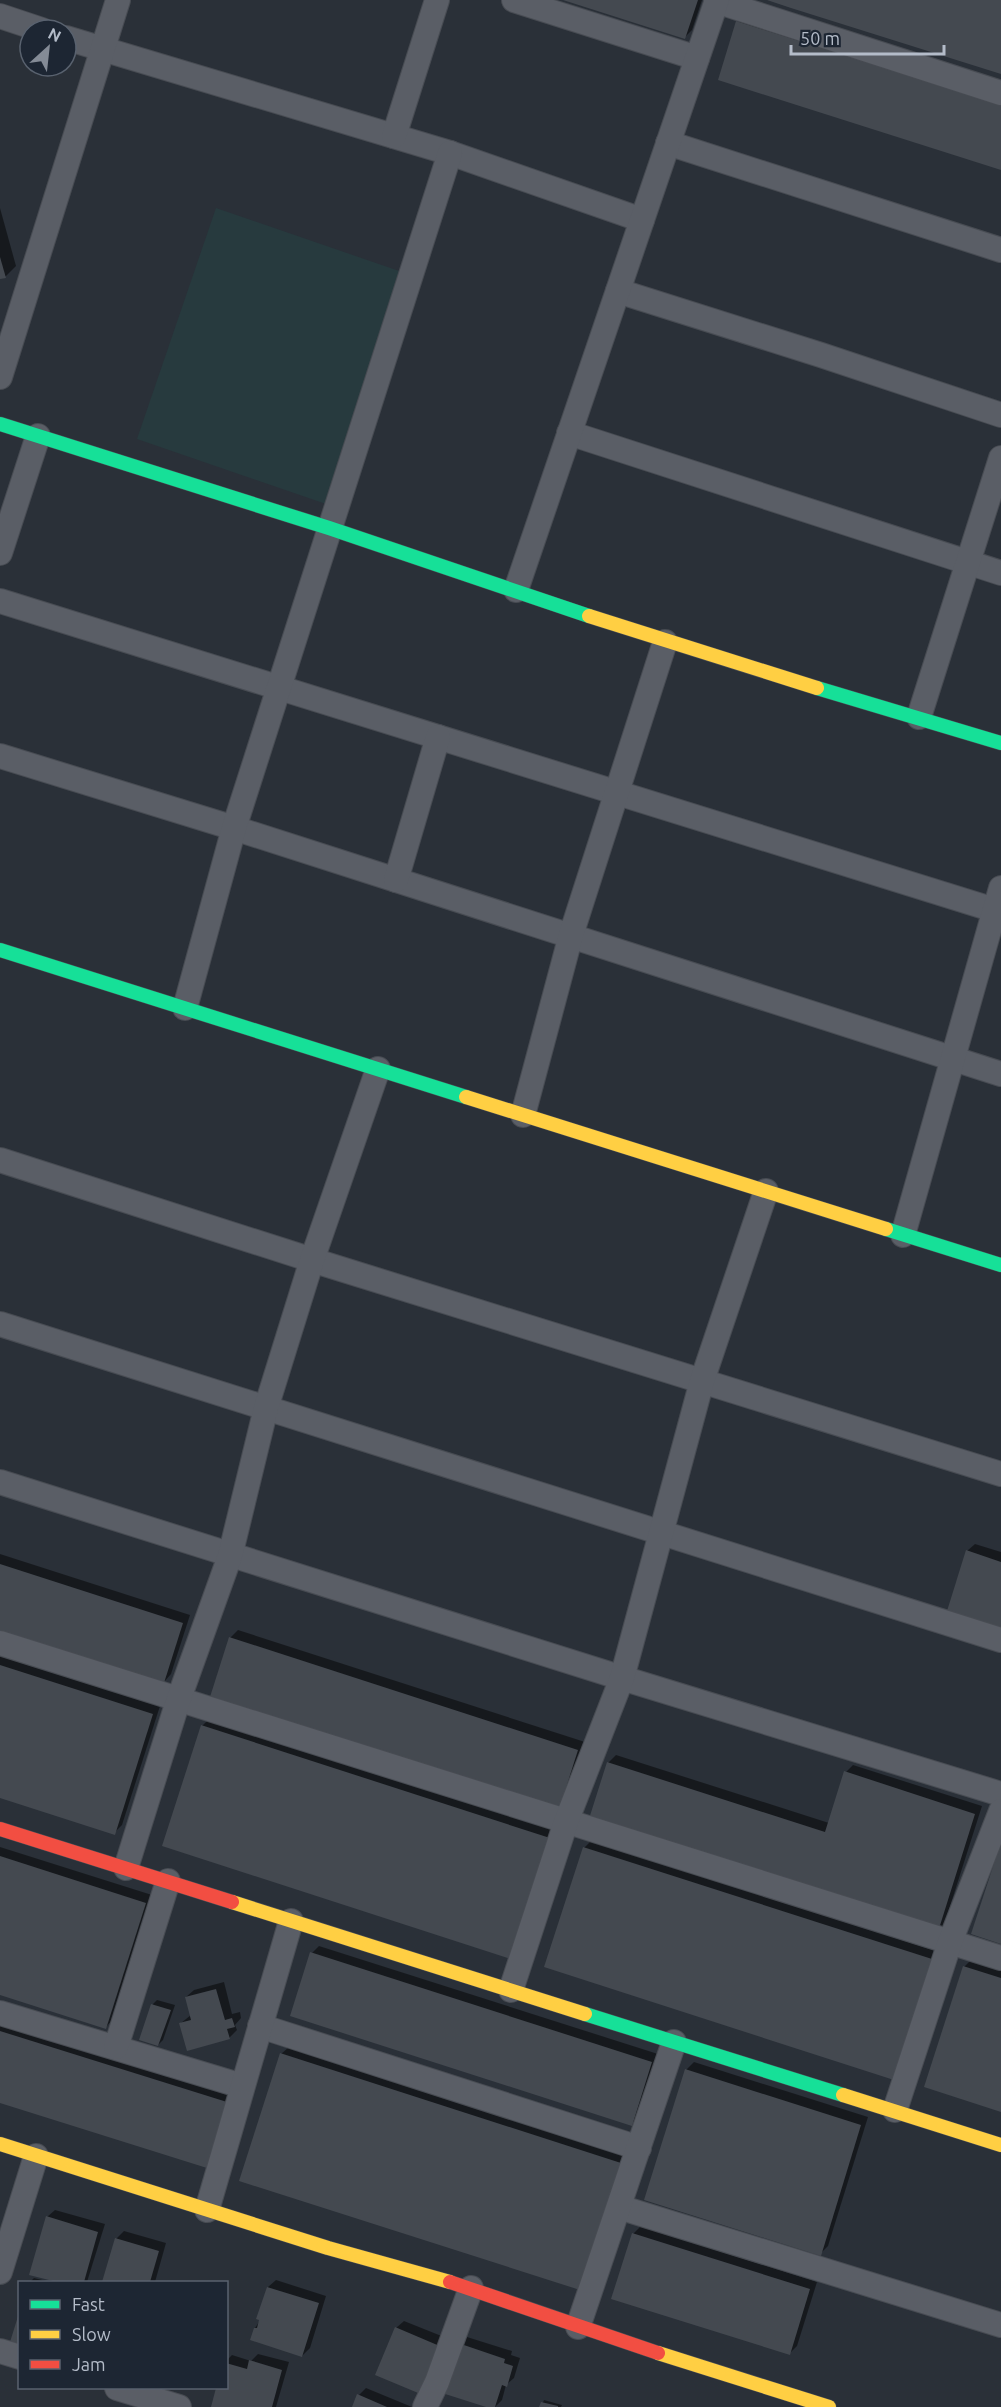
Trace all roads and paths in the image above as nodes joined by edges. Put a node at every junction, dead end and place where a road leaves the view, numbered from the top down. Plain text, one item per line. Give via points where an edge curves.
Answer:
1 (118, 0) edge
2 (437, 0) edge
3 (514, 0) edge
4 (716, 0) edge
5 (0, 16) edge
6 (18, 22) edge
7 (78, 42) edge
8 (103, 50) junction
9 (697, 58) junction
10 (1001, 93) edge
11 (394, 136) junction
12 (668, 143) junction
13 (450, 153) junction
14 (642, 219) junction
15 (1001, 250) edge
16 (618, 291) junction
17 (0, 377) edge
18 (1001, 415) edge
19 (0, 424) edge
20 (569, 433) junction
21 (38, 436) junction
22 (1001, 458) edge
23 (329, 528) junction
24 (0, 553) edge
25 (968, 563) junction
26 (1001, 573) edge
27 (516, 590) junction
28 (0, 601) edge
29 (665, 642) junction
30 (280, 688) junction
31 (919, 717) junction
32 (438, 737) junction
33 (1001, 743) edge
34 (0, 756) edge
35 (617, 792) junction
36 (234, 828) junction
37 (396, 880) junction
38 (999, 903) edge
39 (572, 935) junction
40 (0, 950) edge
41 (184, 1008) junction
42 (954, 1060) junction
43 (378, 1069) junction
44 (1001, 1074) edge
45 (523, 1115) junction
46 (0, 1160) edge
47 (766, 1191) junction
48 (903, 1235) junction
49 (312, 1260) junction
50 (1001, 1265) edge
51 (0, 1324) edge
52 (702, 1381) junction
53 (266, 1408) junction
54 (1001, 1474) edge
55 (0, 1482) edge
56 (659, 1532) junction
57 (230, 1556) junction
58 (1001, 1640) edge
59 (0, 1643) edge
60 (622, 1678) junction
61 (178, 1701) junction
62 (1001, 1794) edge
63 (1001, 1811) edge
64 (566, 1822) junction
65 (0, 1829) edge
66 (126, 1868) junction
67 (168, 1881) junction
68 (291, 1921) junction
69 (950, 1942) junction
70 (1001, 1958) edge
71 (511, 1990) junction
72 (0, 2013) edge
73 (260, 2026) junction
74 (674, 2042) junction
75 (116, 2047) junction
76 (242, 2086) junction
77 (895, 2110) junction
78 (0, 2144) edge
79 (1001, 2145) edge
80 (639, 2148) junction
81 (36, 2156) junction
82 (619, 2207) junction
83 (207, 2210) junction
84 (0, 2272) edge
85 (471, 2288) junction
86 (1001, 2325) edge
87 (578, 2327) junction
88 (0, 2351) edge
89 (18, 2356) edge
90 (120, 2389) edge
91 (179, 2407) edge
92 (425, 2407) edge
93 (829, 2407) edge

1 - 8 street
2 - 11 street
3 - 9 street
4 - 9 street
4 - 10 street
5 - 6 street
7 - 8 street
8 - 11 street
8 - 17 street
9 - 12 street
11 - 13 street
12 - 14 street
12 - 15 street
13 - 14 street
13 - 23 street
14 - 16 street
16 - 18 street
16 - 20 street
19 - 21 street
20 - 25 street
20 - 27 street
21 - 23 street
21 - 24 street
22 - 25 street
23 - 27 street
23 - 30 street
25 - 26 street
25 - 31 street
27 - 29 street
28 - 30 street
29 - 31 street
29 - 35 street
30 - 32 street
30 - 36 street
31 - 33 street
32 - 35 street
32 - 37 street
34 - 36 street
35 - 38 street
35 - 39 street
36 - 37 street
36 - 41 street
37 - 39 street
38 - 42 street
39 - 42 street
39 - 45 street
40 - 41 street
41 - 43 street
42 - 44 street
42 - 48 street
43 - 45 street
43 - 49 street
45 - 47 street
46 - 49 street
47 - 48 street
47 - 52 street
48 - 50 street
49 - 52 street
49 - 53 street
51 - 53 street
52 - 54 street
52 - 56 street
53 - 56 street
53 - 57 street
55 - 57 street
56 - 58 street
56 - 60 street
57 - 60 street
57 - 61 street
59 - 61 street
60 - 62 street
60 - 64 street
61 - 64 street
61 - 66 street
63 - 69 street
64 - 69 street
64 - 71 street
65 - 66 street
66 - 67 street
67 - 68 street
67 - 75 street
68 - 71 street
68 - 73 street
69 - 70 street
69 - 77 street
71 - 74 street
72 - 75 street
73 - 76 street
73 - 80 street
74 - 77 street
74 - 80 street
75 - 76 street
76 - 83 street
77 - 79 street
78 - 81 street
80 - 82 street
81 - 83 street
81 - 84 street
82 - 86 street
82 - 87 street
83 - 85 street
85 - 87 street
85 - 92 street
87 - 93 street
88 - 89 street
90 - 91 street

